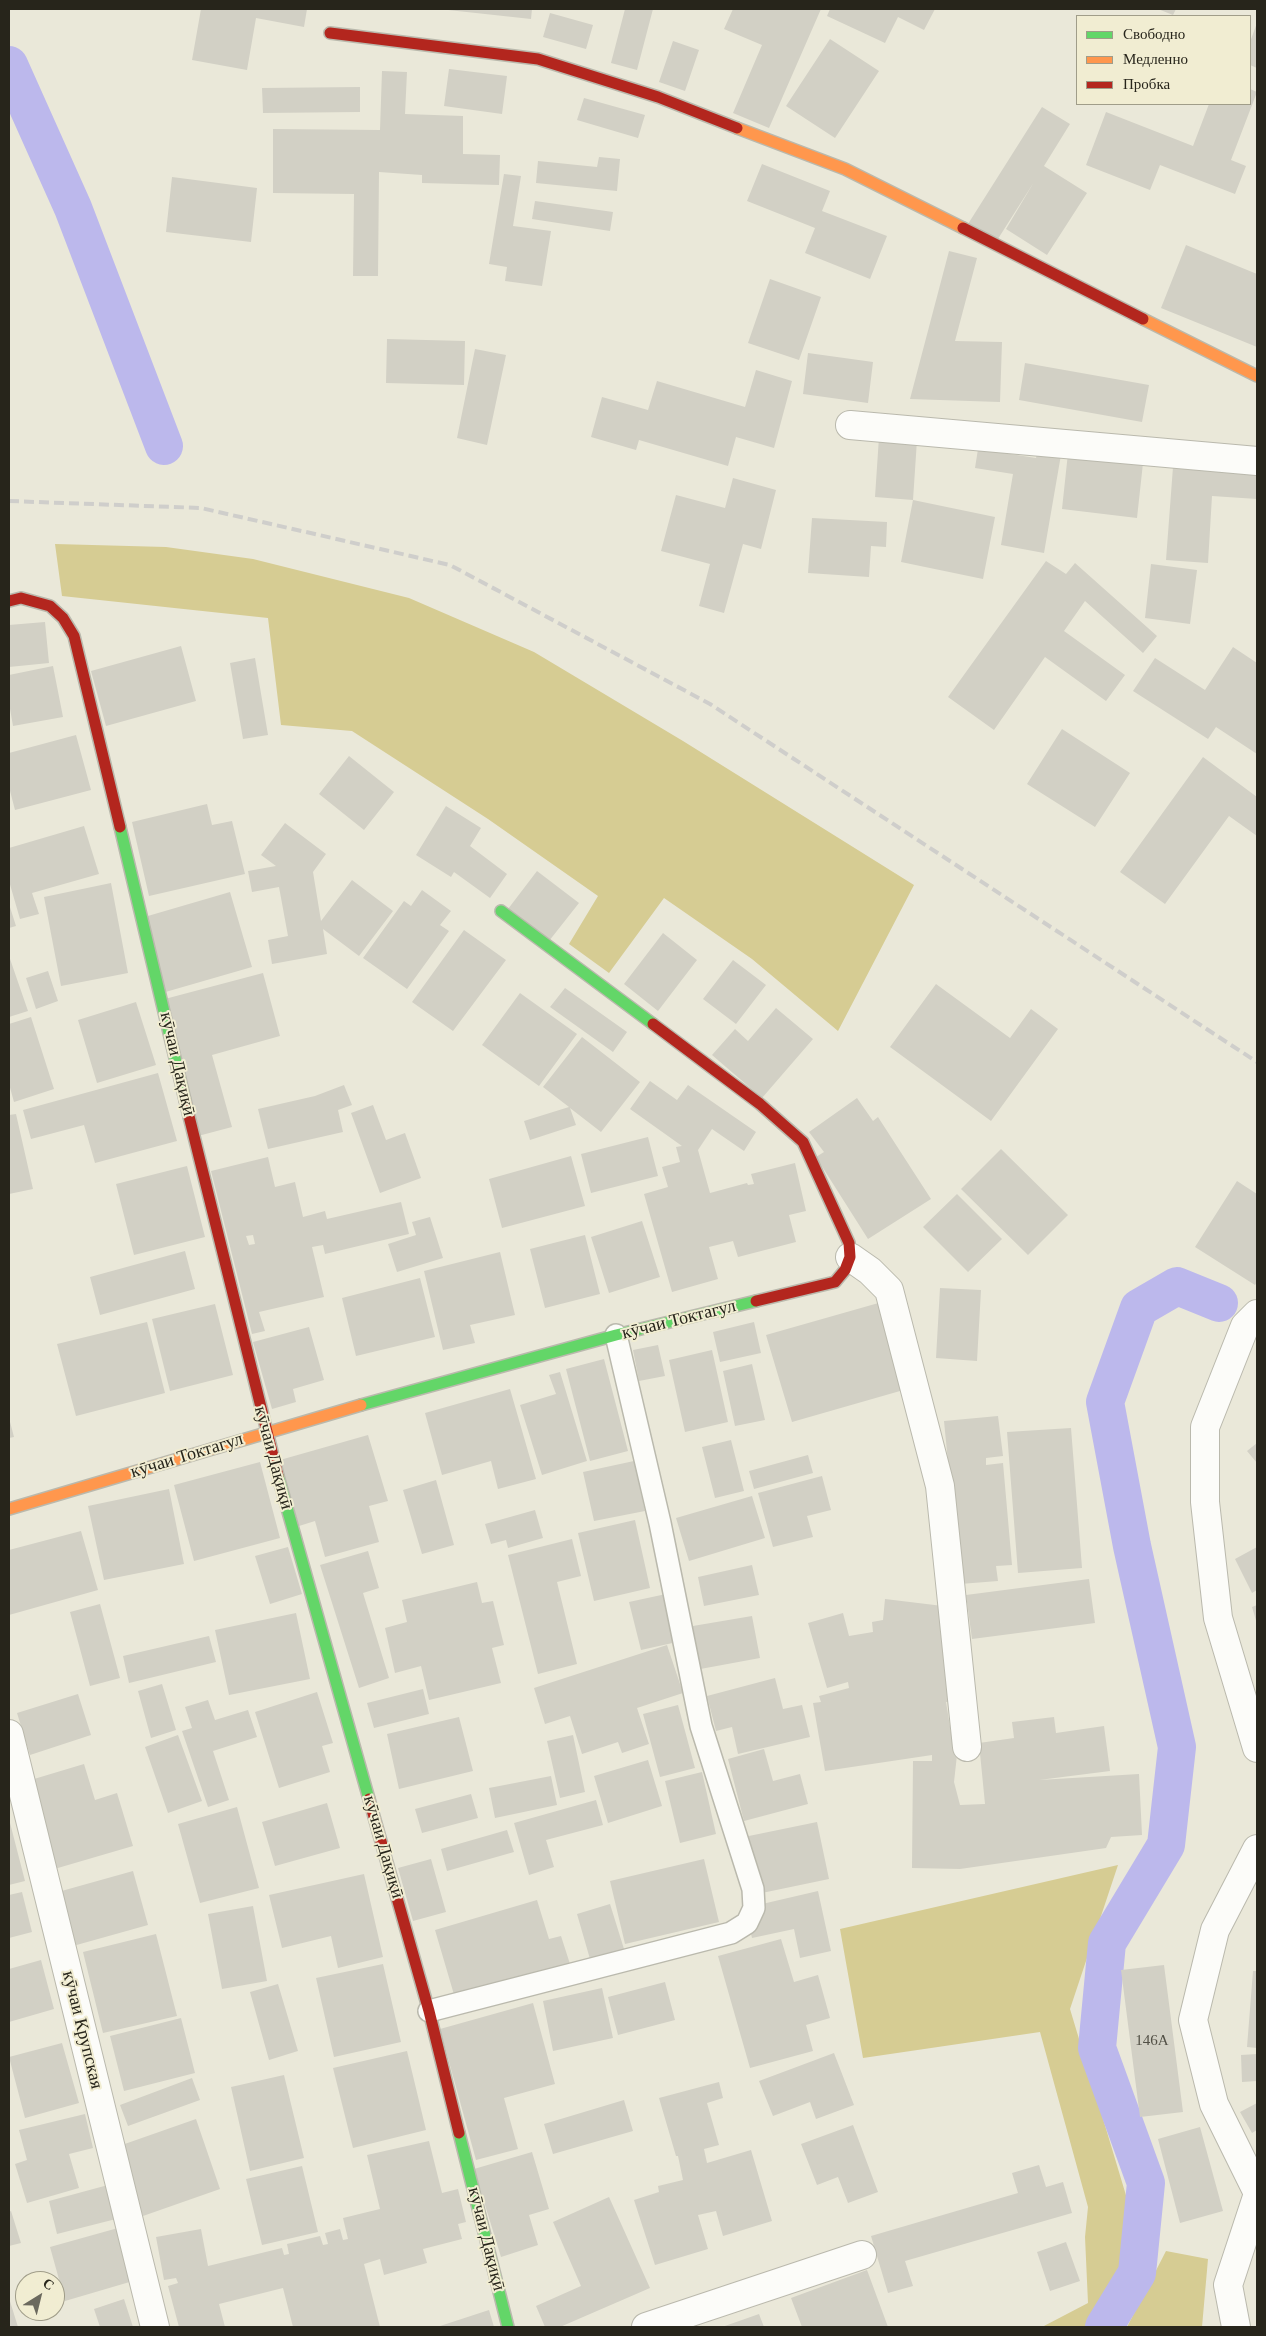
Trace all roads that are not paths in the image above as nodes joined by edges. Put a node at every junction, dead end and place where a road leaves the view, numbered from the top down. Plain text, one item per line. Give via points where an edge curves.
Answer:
1 (330, 33) dead end
2 (1257, 376) edge
3 (850, 425) dead end
4 (1257, 461) edge
5 (9, 601) edge
6 (501, 911) dead end
7 (850, 1257) junction
8 (1257, 1314) edge
9 (616, 1335) junction
10 (265, 1432) junction
11 (9, 1509) edge
12 (9, 1734) edge
13 (967, 1747) dead end
14 (1257, 1748) edge
15 (1257, 1850) edge
16 (429, 2011) junction
17 (1257, 2191) edge
18 (1257, 2198) edge
19 (862, 2255) dead end
20 (155, 2327) edge
21 (508, 2327) edge
22 (646, 2327) edge
23 (1236, 2327) edge

1 - 2 street via 538,59 658,97 846,169
3 - 4 street
5 - 10 street, кӯчаи Дақиқӣ via 21,598 50,606 63,618 74,636
6 - 7 street via 760,1104 804,1142 849,1242
7 - 9 street, кӯчаи Токтагул via 836,1282
7 - 13 street via 870,1270 888,1290 940,1486
8 - 14 street via 1245,1326 1205,1427 1205,1502 1218,1618
9 - 10 street, кӯчаи Токтагул
9 - 16 lane via 660,1523 701,1726 753,1889 754,1908 747,1923 730,1933
10 - 11 street, кӯчаи Токтагул
10 - 16 street, кӯчаи Дақиқӣ
12 - 20 street, кӯчаи Крупская
15 - 17 street via 1215,1930 1193,2020 1214,2104
16 - 21 street, кӯчаи Дақиқӣ
18 - 23 street via 1228,2285
19 - 22 street

